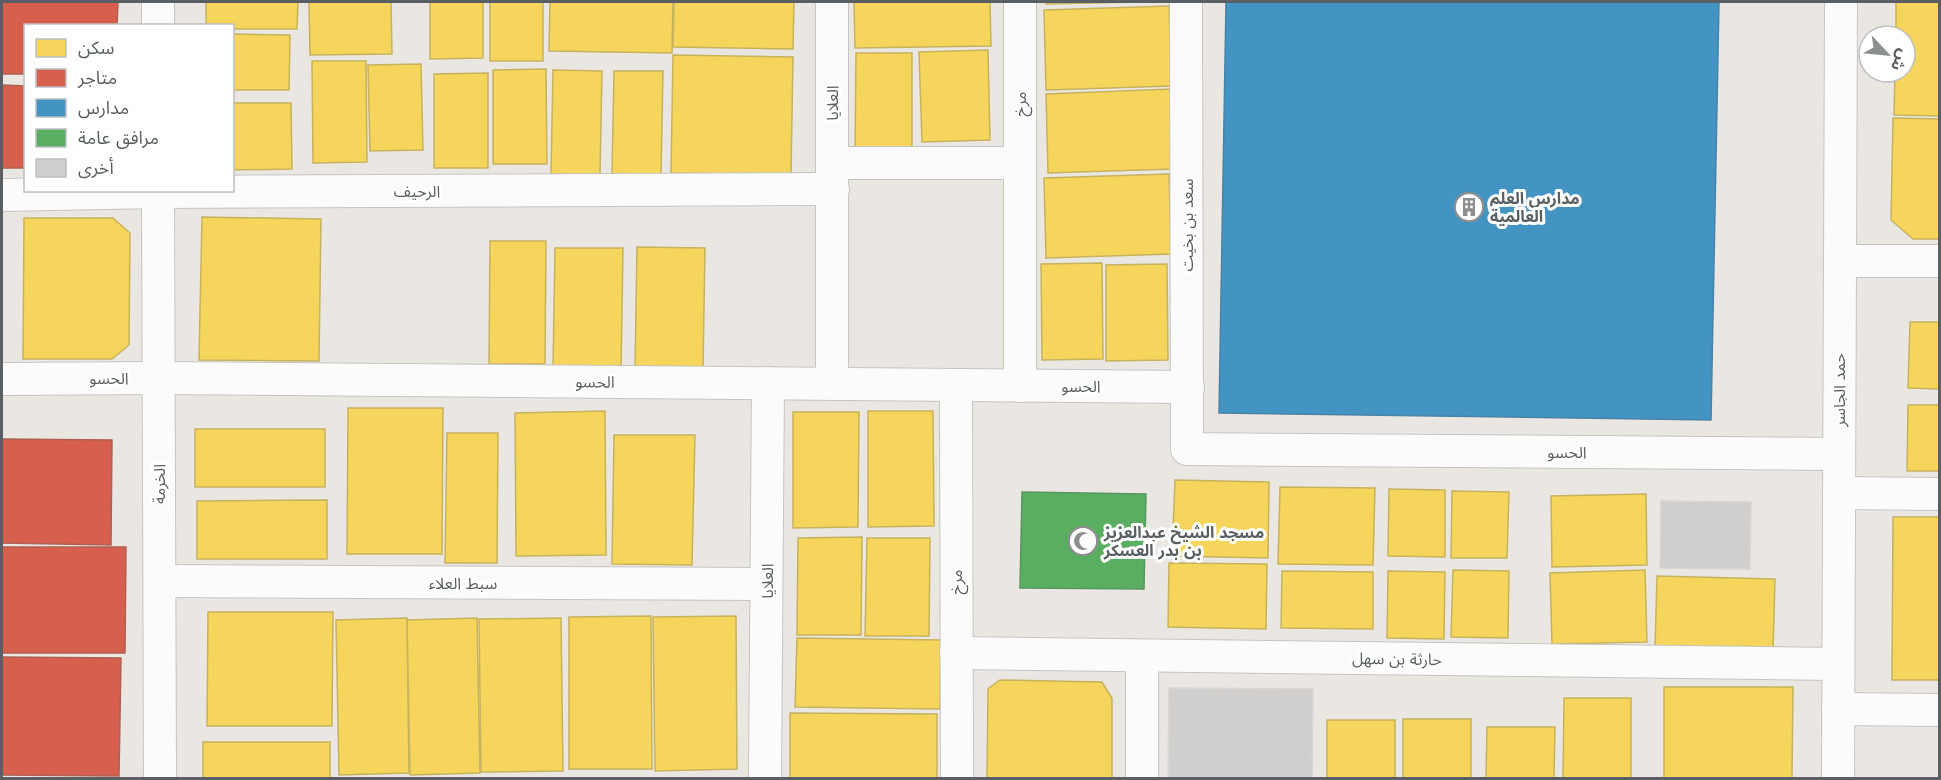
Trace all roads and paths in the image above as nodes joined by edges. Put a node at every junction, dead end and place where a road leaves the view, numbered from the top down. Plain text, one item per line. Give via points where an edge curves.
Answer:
1 (158, 2) edge
2 (832, 2) edge
3 (1020, 2) edge
4 (1186, 2) edge
5 (1841, 2) edge
6 (158, 24) edge
7 (1020, 163) junction
8 (832, 176) junction
9 (234, 189) edge
10 (119, 192) edge
11 (158, 192) edge
12 (2, 195) edge
13 (1840, 261) junction
14 (1940, 261) edge
15 (159, 378) junction
16 (2, 379) edge
17 (768, 384) junction
18 (832, 384) junction
19 (956, 385) junction
20 (1020, 386) junction
21 (1188, 387) junction
22 (1187, 449) joint
23 (1839, 454) junction
24 (1839, 494) junction
25 (1940, 494) edge
26 (160, 581) junction
27 (766, 584) junction
28 (956, 653) junction
29 (1142, 656) junction
30 (1838, 664) junction
31 (1838, 710) junction
32 (1940, 710) edge
33 (160, 778) edge
34 (765, 778) edge
35 (957, 778) edge
36 (1142, 778) edge
37 (1838, 778) edge

1 - 6 street
2 - 8 street, العلايا
3 - 7 street, مرخ
4 - 21 street, سعد بن بخيت
5 - 13 street, حمد الجاسر
7 - 8 street, الرحيف
7 - 20 street, مرخ
8 - 9 street, الرحيف
8 - 18 street, العلايا
10 - 12 street, الرحيف
11 - 15 street, الخرمة
13 - 14 street
13 - 23 street, حمد الجاسر
15 - 16 street, الحسو
15 - 17 street, الحسو
15 - 26 street, الخرمة
17 - 18 street, الحسو
17 - 27 street, العلايا
18 - 19 street, الحسو
19 - 20 street, الحسو
19 - 28 street, مرخ
20 - 21 street, الحسو
21 - 22 street, سعد بن بخيت
22 - 23 street, الحسو
23 - 24 street, حمد الجاسر
24 - 25 street
24 - 30 street, حمد الجاسر
26 - 27 street, سبط العلاء
26 - 33 street, الخرمة
27 - 34 street, العلايا
28 - 29 street, حارثة بن سهل
28 - 35 street, مرخ
29 - 30 street, حارثة بن سهل
29 - 36 street
30 - 31 street, حمد الجاسر
31 - 32 street
31 - 37 street, حمد الجاسر

